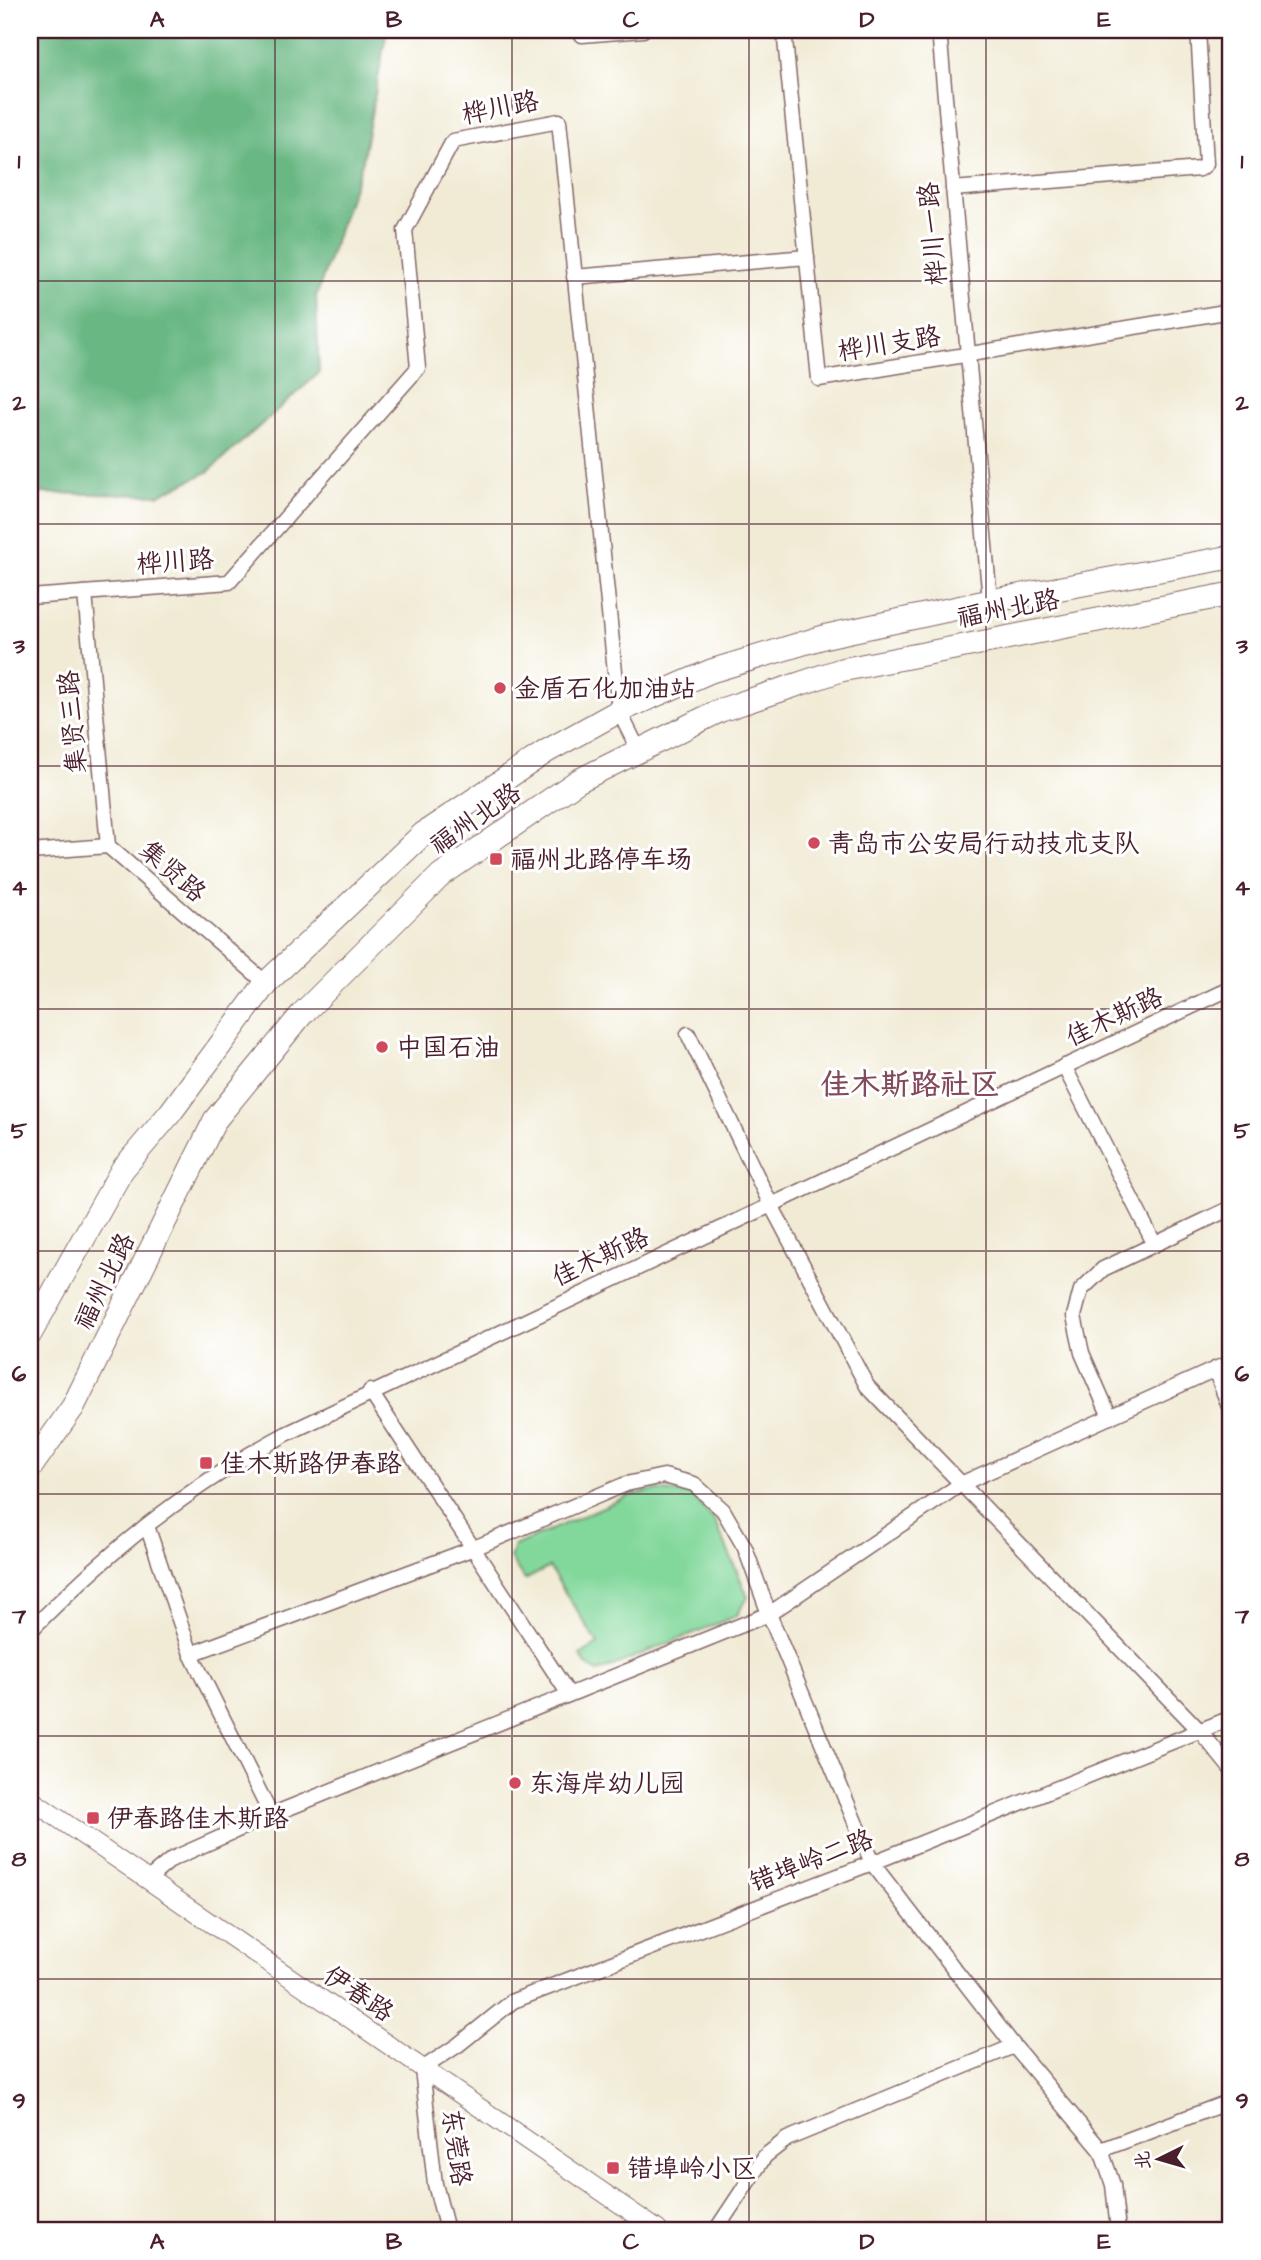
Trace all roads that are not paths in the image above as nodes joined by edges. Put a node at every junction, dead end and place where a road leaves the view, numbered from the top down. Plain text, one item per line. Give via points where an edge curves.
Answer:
1 (643, 30) edge
2 (784, 30) edge
3 (939, 30) edge
4 (1198, 30) edge
5 (582, 34) dead end
6 (953, 189) junction
7 (807, 257) junction
8 (575, 277) junction
9 (1231, 311) edge
10 (966, 356) junction
11 (1231, 556) edge
12 (85, 593) junction
13 (1231, 594) edge
14 (30, 597) edge
15 (990, 601) junction
16 (619, 711) junction
17 (639, 751) junction
18 (107, 846) junction
19 (30, 852) edge
20 (266, 983) junction
21 (1231, 988) edge
22 (688, 1034) dead end
23 (1064, 1066) junction
24 (770, 1203) junction
25 (1231, 1208) edge
26 (1154, 1243) junction
27 (30, 1334) edge
28 (1231, 1362) edge
29 (1215, 1369) junction
30 (370, 1391) junction
31 (1231, 1412) edge
32 (1110, 1417) junction
33 (30, 1468) edge
34 (961, 1484) junction
35 (147, 1527) junction
36 (474, 1548) junction
37 (769, 1614) junction
38 (30, 1631) edge
39 (191, 1654) junction
40 (568, 1693) junction
41 (1231, 1718) edge
42 (1200, 1731) junction
43 (1231, 1769) edge
44 (30, 1799) edge
45 (271, 1815) junction
46 (872, 1863) junction
47 (147, 1880) junction
48 (1014, 2046) junction
49 (422, 2068) junction
50 (1231, 2101) edge
51 (1101, 2150) junction
52 (447, 2230) edge
53 (658, 2230) edge
54 (716, 2230) edge
55 (1118, 2230) edge

1 - 5 street
2 - 7 street, 桦川支路
3 - 6 street, 桦川一路
4 - 6 street via 1206,164 1200,170
6 - 10 street, 桦川一路
7 - 8 street
7 - 10 street, 桦川支路 via 819,379
8 - 12 street, 桦川路 via 559,121 453,141 405,230 418,369 229,582
8 - 16 street, 桦川路
9 - 10 street, 桦川支路
10 - 15 street, 桦川一路
11 - 15 main road, 福州北路
12 - 14 street, 桦川路
12 - 18 street, 集贤三路
13 - 17 main road, 福州北路 via 841,670 721,710
15 - 16 main road, 福州北路 via 827,636 711,671
16 - 17 street, 桦川路
16 - 20 main road, 福州北路 via 547,751 423,834
17 - 33 main road, 福州北路 via 578,781 442,875 302,1014 215,1120 73,1406
18 - 19 street, 集贤路
18 - 20 street, 集贤路
20 - 27 main road, 福州北路 via 172,1112 122,1170
21 - 23 street, 佳木斯路
22 - 24 street
23 - 24 street, 佳木斯路
23 - 26 street
24 - 30 street, 佳木斯路
24 - 34 street via 867,1386
25 - 26 street
26 - 32 street via 1103,1269 1082,1290 1074,1316 1082,1353
28 - 29 street
29 - 31 street
29 - 32 street
30 - 35 street, 佳木斯路 via 230,1464
30 - 36 street
32 - 34 street
34 - 37 street
34 - 42 street
35 - 38 street, 佳木斯路 via 64,1596
35 - 39 street
36 - 37 street via 626,1484 664,1476 694,1484 723,1510 745,1548
36 - 39 street
36 - 40 street
37 - 40 street
37 - 46 street
39 - 45 street
40 - 45 street
41 - 42 street, 错埠岭二路
42 - 43 street
42 - 46 street, 错埠岭二路
44 - 47 street, 伊春路
45 - 47 street via 172,1859
46 - 48 street
46 - 49 street, 错埠岭二路 via 513,2001
47 - 49 street, 伊春路
48 - 51 street
48 - 54 street via 787,2139 765,2157
49 - 52 street, 东莞路 via 435,2184
49 - 53 street, 伊春路
50 - 51 street
51 - 55 street via 1113,2185

